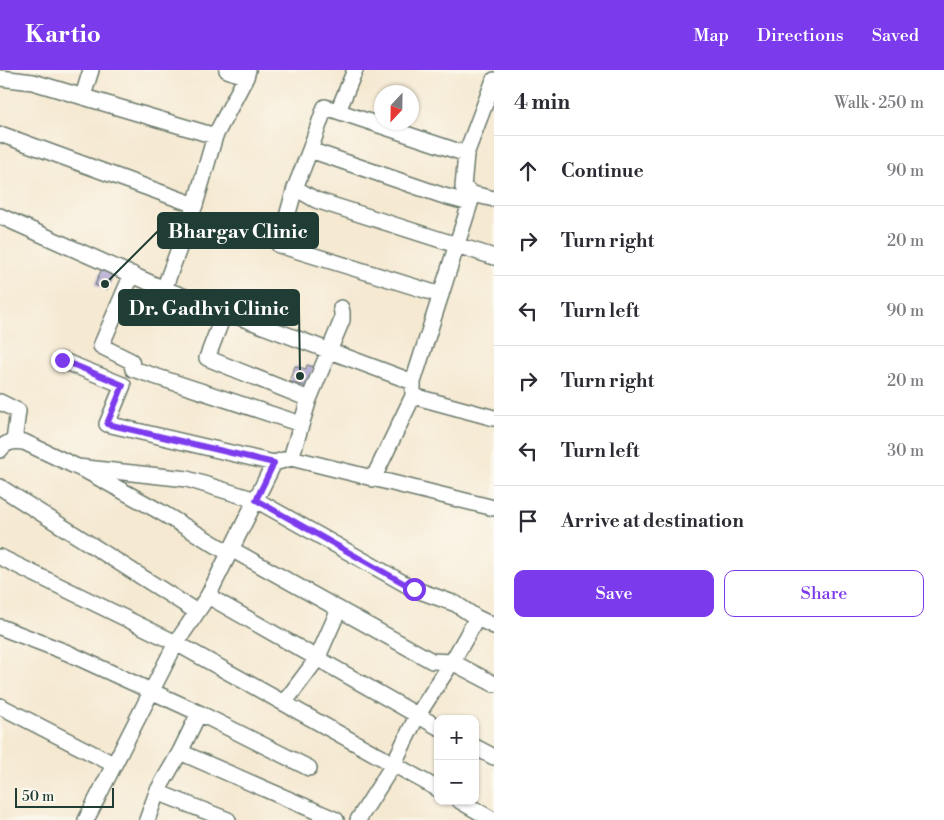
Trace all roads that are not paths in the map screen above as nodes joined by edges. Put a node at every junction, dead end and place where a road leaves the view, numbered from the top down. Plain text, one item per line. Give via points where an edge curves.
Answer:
1 (91, 70) edge
2 (227, 70) edge
3 (355, 70) edge
4 (247, 74) edge
5 (0, 78) edge
6 (494, 80) edge
7 (82, 96) junction
8 (338, 111) junction
9 (3, 135) dead end
10 (216, 136) junction
11 (310, 150) junction
12 (466, 154) junction
13 (294, 188) junction
14 (471, 199) junction
15 (494, 199) edge
16 (195, 205) junction
17 (0, 216) edge
18 (457, 246) junction
19 (494, 257) edge
20 (132, 274) junction
21 (164, 289) junction
22 (441, 295) junction
23 (341, 308) dead end
24 (225, 312) junction
25 (328, 350) junction
26 (62, 360) dead end
27 (413, 389) junction
28 (309, 399) junction
29 (0, 402) edge
30 (494, 418) edge
31 (301, 424) junction
32 (14, 441) junction
33 (0, 450) edge
34 (291, 458) junction
35 (274, 463) junction
36 (76, 467) junction
37 (373, 479) junction
38 (0, 487) edge
39 (256, 500) junction
40 (494, 508) edge
41 (230, 551) junction
42 (0, 556) edge
43 (208, 596) junction
44 (339, 609) junction
45 (197, 612) junction
46 (494, 612) edge
47 (477, 618) junction
48 (494, 626) edge
49 (0, 627) edge
50 (176, 643) junction
51 (317, 658) junction
52 (452, 662) junction
53 (494, 684) edge
54 (151, 690) junction
55 (284, 703) junction
56 (0, 706) edge
57 (199, 713) junction
58 (418, 716) junction
59 (434, 725) edge
60 (479, 749) edge
61 (180, 752) junction
62 (494, 757) edge
63 (113, 764) junction
64 (393, 765) junction
65 (309, 768) dead end
66 (434, 787) edge
67 (157, 792) junction
68 (464, 805) edge
69 (475, 815) edge
70 (86, 820) edge
71 (147, 820) edge
72 (228, 820) edge
73 (336, 820) edge
74 (358, 820) edge
75 (493, 820) edge

1 - 7 street
2 - 4 street
3 - 8 street
4 - 10 street
5 - 7 street via 33,82
6 - 12 street
7 - 10 street
8 - 11 street via 325,106
8 - 12 street
9 - 16 street
10 - 16 street
11 - 13 street
11 - 14 street via 444,196
12 - 14 street via 463,187
13 - 18 street via 316,200
13 - 22 street via 278,244
14 - 15 street
14 - 18 street
16 - 21 street
17 - 20 street
18 - 19 street
18 - 22 street
20 - 21 street
20 - 31 street via 101,346 131,361 133,369
21 - 24 street
22 - 27 street
23 - 25 street via 342,320
24 - 25 street
24 - 28 street via 207,358
25 - 27 street
25 - 28 street
26 - 35 street via 123,385 107,424
27 - 30 street
27 - 37 street
28 - 31 street
29 - 32 street via 18,411
31 - 34 street
32 - 33 street via 4,444
32 - 36 street via 24,442
34 - 35 street
34 - 37 street
35 - 39 street
36 - 39 street via 187,479
36 - 41 street
37 - 40 street
38 - 45 street
39 - 41 street
39 - 47 street via 414,589 456,604
41 - 43 street
41 - 44 street
42 - 50 street
43 - 45 street
43 - 51 street
44 - 51 street
44 - 52 street via 432,661
45 - 50 street
46 - 47 street
47 - 48 street
47 - 52 street
49 - 54 street
50 - 54 street
50 - 55 street
51 - 55 street
51 - 58 street
52 - 53 street
52 - 58 street
54 - 57 street
54 - 63 street
55 - 64 street
56 - 63 street
57 - 61 street
57 - 65 street
58 - 59 street
58 - 64 street
60 - 62 street
61 - 67 street
61 - 73 street
63 - 70 street
64 - 66 street
64 - 74 street
67 - 71 street
67 - 72 street
68 - 69 street
69 - 75 street

